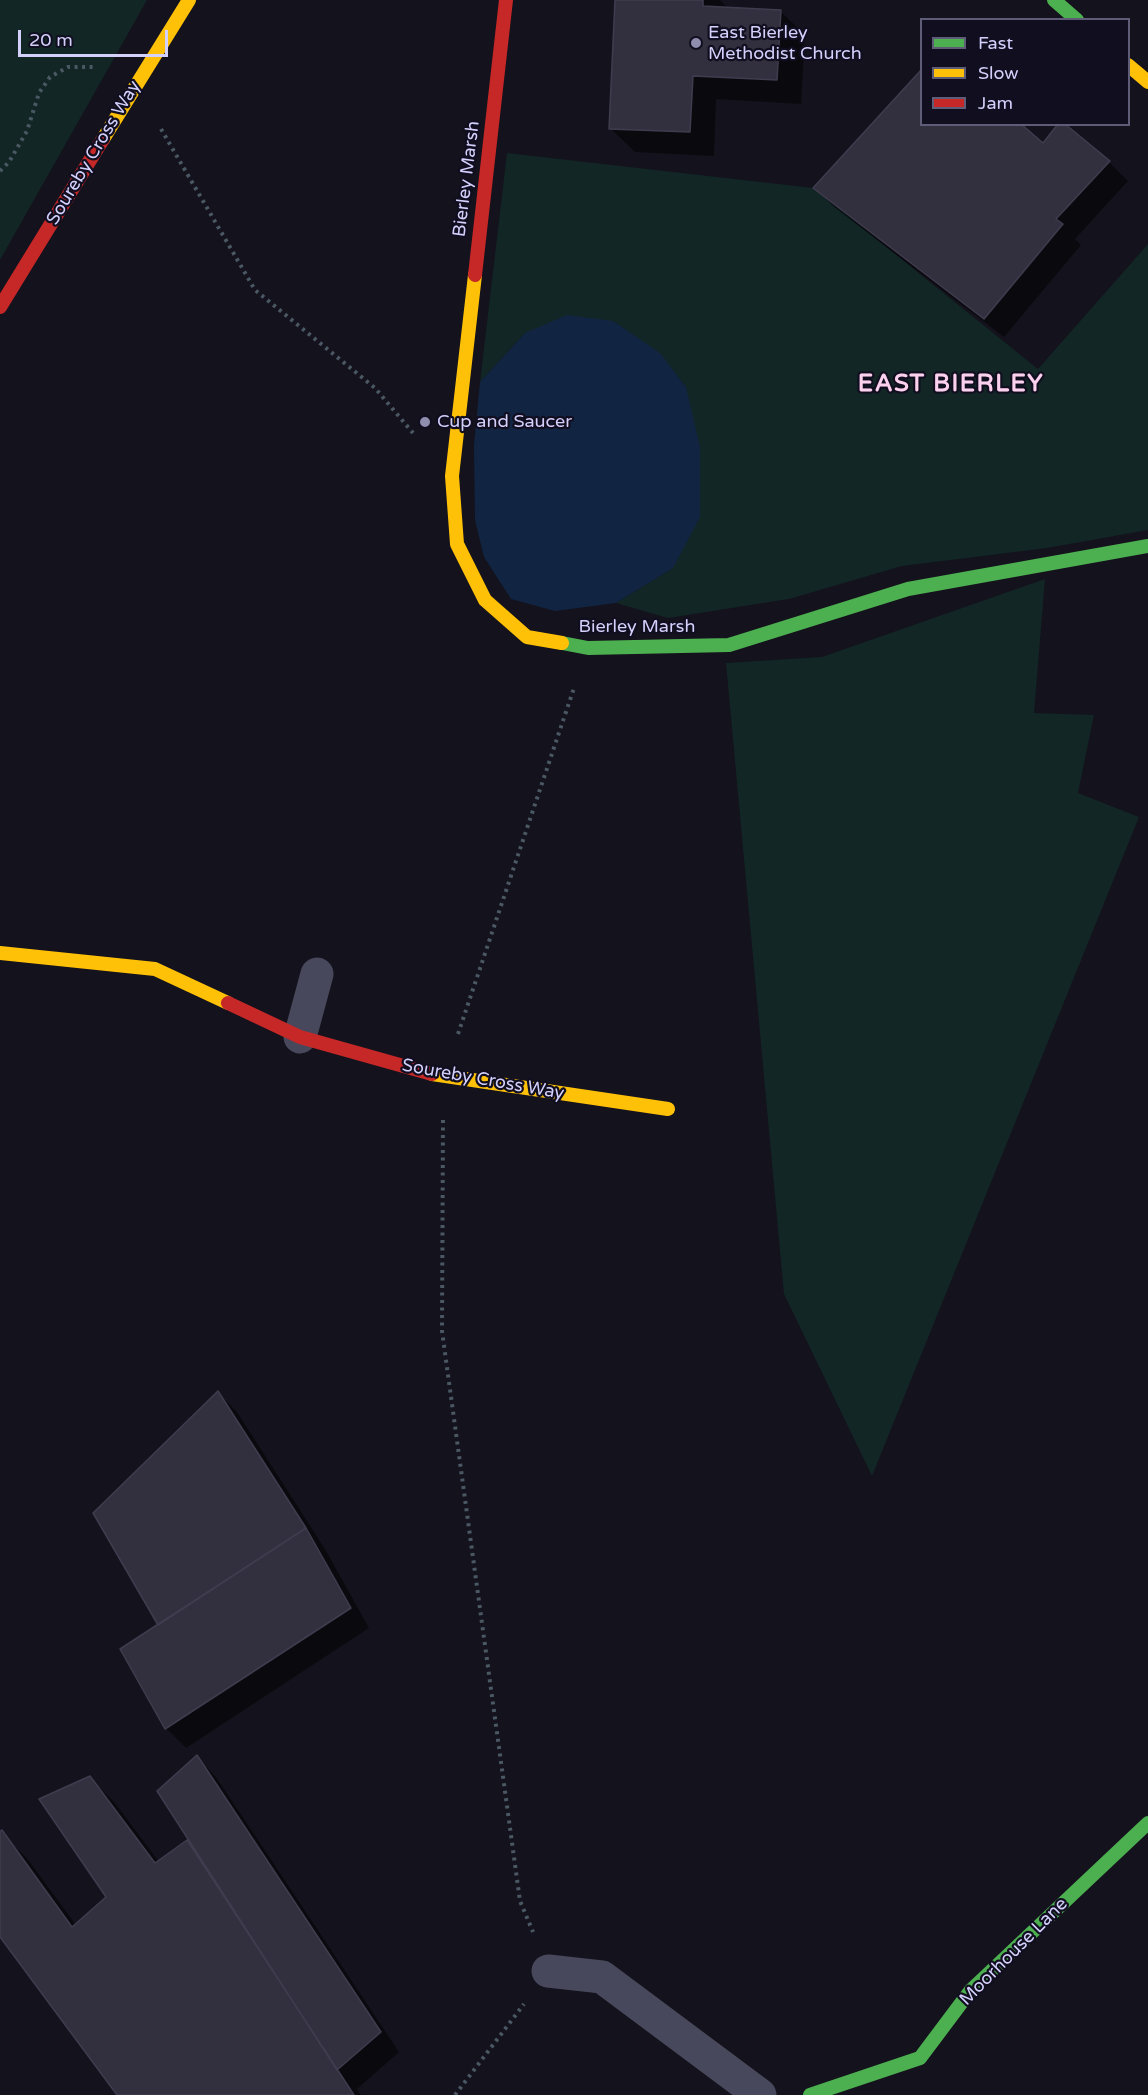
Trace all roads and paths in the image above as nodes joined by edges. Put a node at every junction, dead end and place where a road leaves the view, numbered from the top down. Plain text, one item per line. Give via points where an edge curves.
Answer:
1 (189, 0) edge
2 (506, 0) edge
3 (1054, 0) edge
4 (1075, 18) edge
5 (1130, 67) edge
6 (1148, 82) edge
7 (135, 86) junction
8 (0, 171) edge
9 (0, 307) edge
10 (452, 476) junction
11 (1148, 546) edge
12 (588, 648) junction
13 (0, 953) edge
14 (317, 974) dead end
15 (300, 1037) junction
16 (444, 1076) junction
17 (668, 1110) dead end
18 (1148, 1823) edge
19 (548, 1971) junction
20 (455, 2095) edge
21 (760, 2095) edge
22 (810, 2095) edge

1 - 7 street, Soureby Cross Way
2 - 10 street, Bierley Marsh
3 - 4 street
5 - 6 street
7 - 8 path via 106,68 68,67 50,77 39,93 27,130
7 - 9 street, Soureby Cross Way
7 - 10 path via 255,290 375,388
10 - 12 street, Bierley Marsh via 457,544 485,600 527,637
11 - 12 street, Bierley Marsh via 908,589 729,645
12 - 16 path
13 - 15 street, Soureby Cross Way via 155,969
14 - 15 street
15 - 16 street, Soureby Cross Way
16 - 17 street, Soureby Cross Way
16 - 19 path via 442,1331 520,1901
18 - 22 street, Moorhouse Lane via 971,1990 920,2058
19 - 20 path
19 - 21 street via 602,1977

